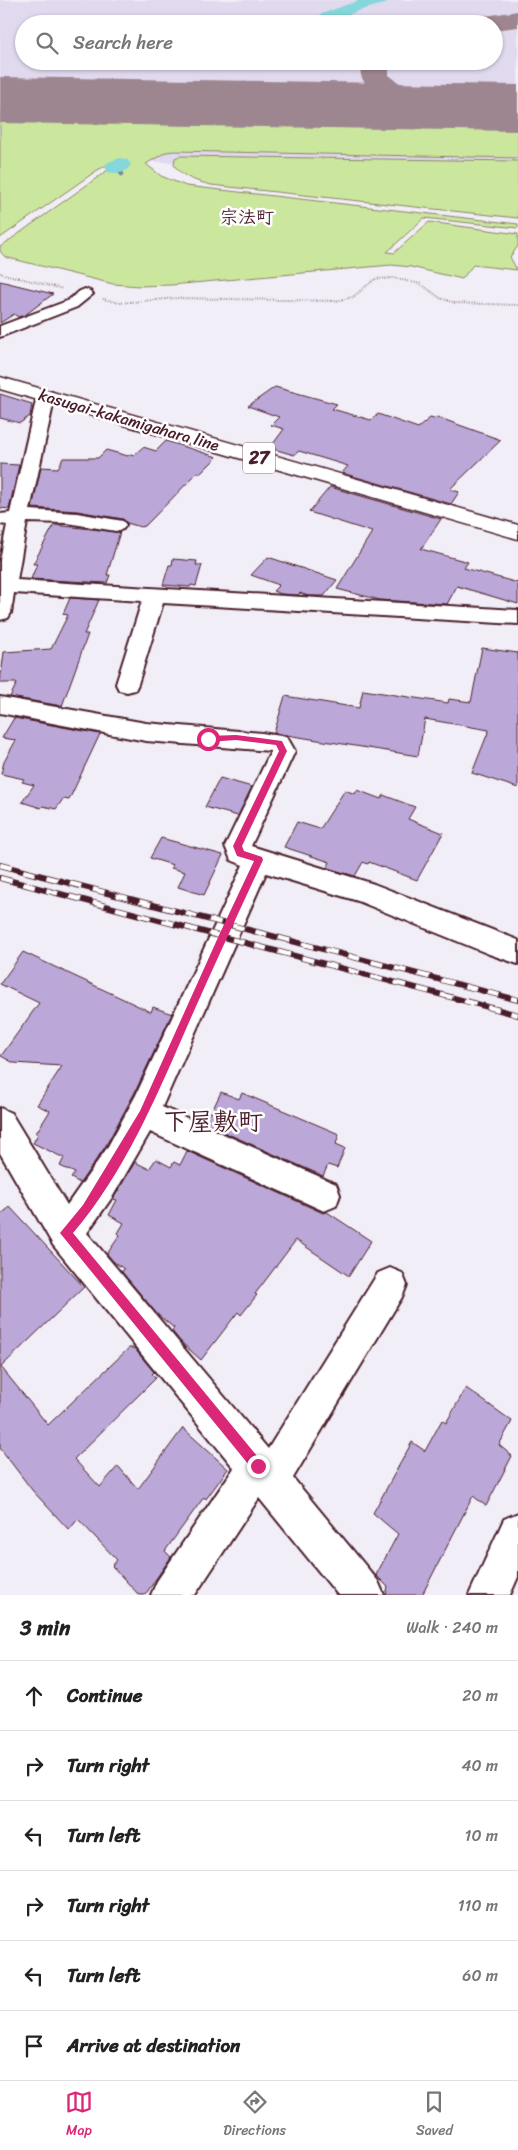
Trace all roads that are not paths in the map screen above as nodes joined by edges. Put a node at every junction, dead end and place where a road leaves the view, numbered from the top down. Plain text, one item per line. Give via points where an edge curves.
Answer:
1 (85, 294) road end
2 (0, 332) edge
3 (0, 383) edge
4 (46, 396) junction
5 (9, 519) edge
6 (116, 525) dead end
7 (518, 532) edge
8 (2, 586) edge
9 (155, 595) junction
10 (0, 613) edge
11 (518, 617) edge
12 (127, 684) dead end
13 (0, 705) edge
14 (259, 860) junction
15 (518, 952) edge
16 (144, 1114) junction
17 (0, 1122) edge
18 (324, 1194) dead end
19 (66, 1233) junction
20 (390, 1285) dead end
21 (264, 1473) junction
22 (518, 1533) edge
23 (171, 1595) edge
24 (364, 1595) edge
25 (489, 1595) edge

1 - 2 street via 72,304
3 - 4 main road, kasugai-kakamigahara line / 27
4 - 5 street
4 - 7 main road, kasugai-kakamigahara line / 27
5 - 6 street via 34,516 83,518
5 - 8 street
8 - 9 street
8 - 10 street
9 - 11 street
9 - 12 street
13 - 14 street via 146,732 279,743 283,751 238,846 240,853
14 - 15 street via 365,892
14 - 16 street
16 - 18 street
16 - 19 street via 87,1208
17 - 19 street
19 - 21 street
20 - 21 street
21 - 23 street
21 - 24 street
22 - 25 street

